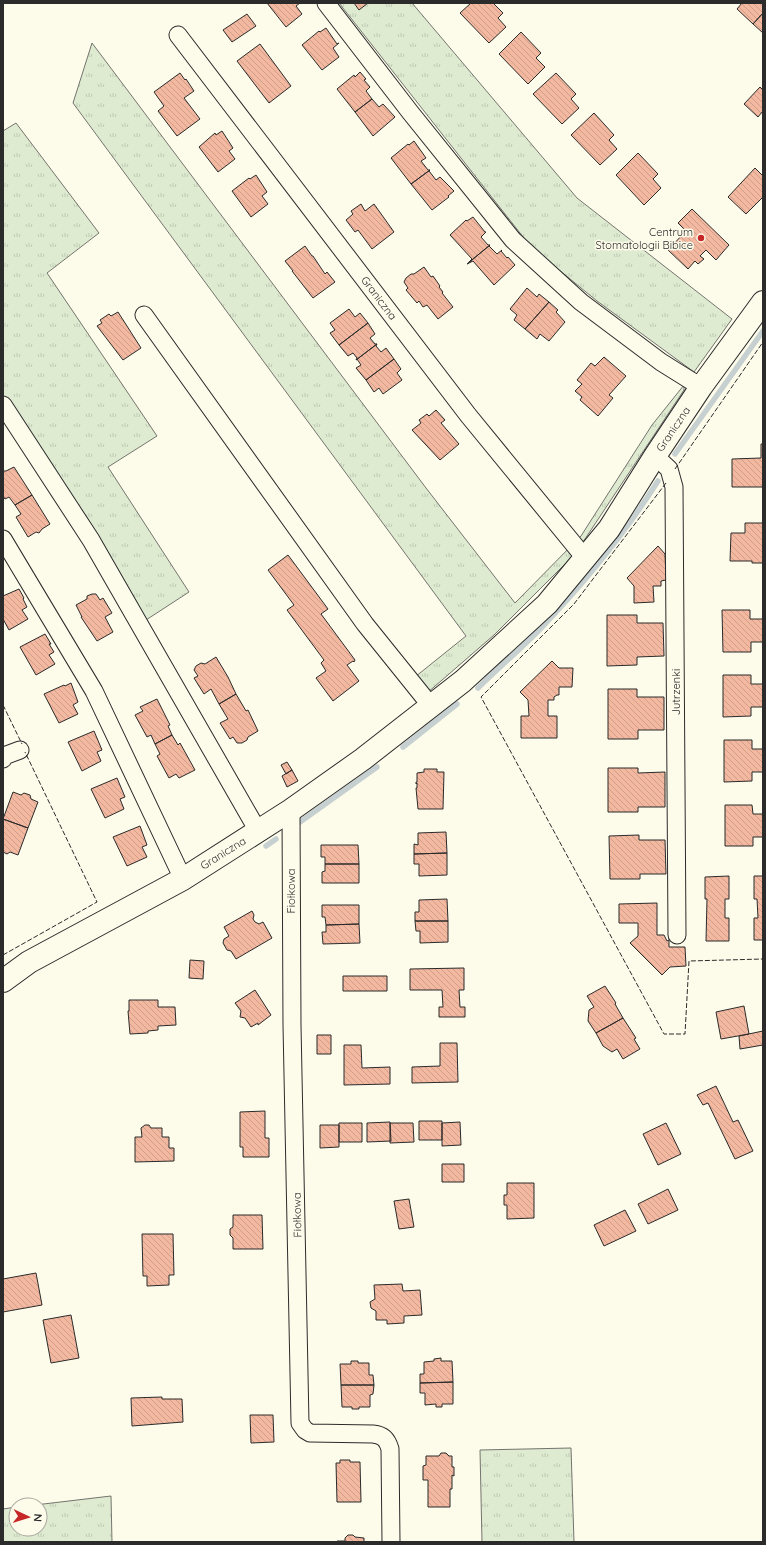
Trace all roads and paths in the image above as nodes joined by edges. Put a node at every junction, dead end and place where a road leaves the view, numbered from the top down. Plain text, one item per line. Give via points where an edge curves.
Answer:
1 (326, 3) edge
2 (178, 34) dead end
3 (763, 302) edge
4 (144, 315) dead end
5 (701, 387) junction
6 (3, 404) edge
7 (655, 456) junction
8 (3, 539) edge
9 (585, 558) junction
10 (431, 706) junction
11 (20, 750) dead end
12 (3, 759) edge
13 (291, 810) junction
14 (258, 831) junction
15 (183, 879) junction
16 (678, 935) dead end
17 (3, 981) edge
18 (391, 1542) edge

1 - 5 street via 513,240 581,302 661,362
2 - 9 street, Graniczna via 468,415
3 - 5 street, Graniczna
4 - 10 street via 365,624
5 - 7 street, Graniczna
6 - 14 street via 91,540
7 - 9 street, Graniczna via 609,529
7 - 16 street, Jutrzenki via 668,469 674,487
8 - 15 street via 94,691
9 - 10 street, Graniczna via 547,604 463,681
10 - 13 street, Graniczna
11 - 12 street via 4,756
13 - 14 street, Graniczna
13 - 18 street, Fiołkowa via 292,1025 300,1423 310,1433 373,1434 380,1435 388,1442
14 - 15 street, Graniczna
15 - 17 street, Graniczna via 30,962

